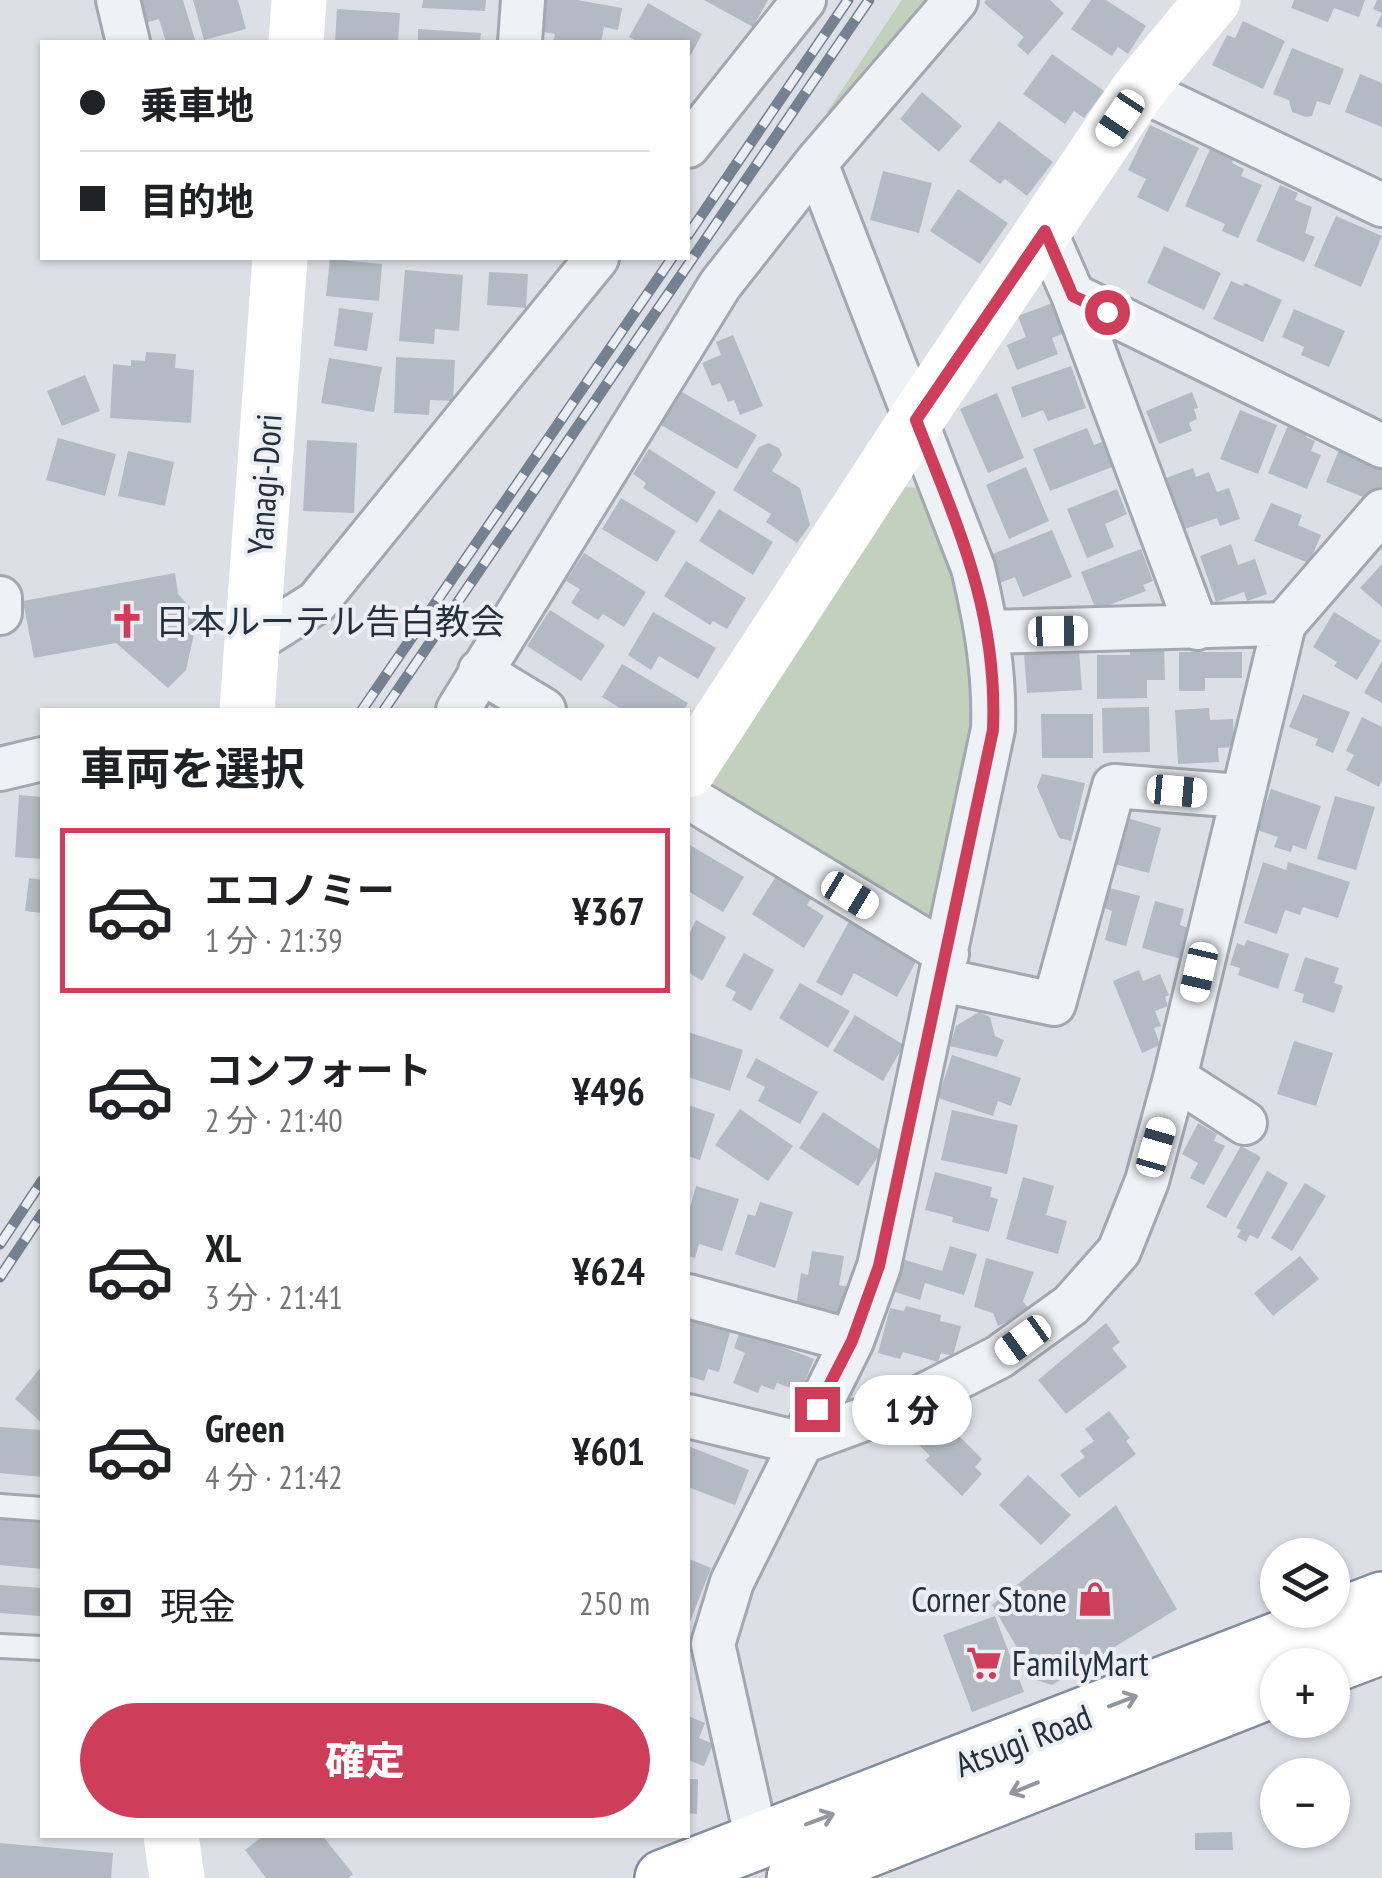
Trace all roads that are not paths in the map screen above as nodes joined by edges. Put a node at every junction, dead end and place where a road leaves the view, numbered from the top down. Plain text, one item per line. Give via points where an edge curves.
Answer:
1 (118, 0) edge
2 (299, 0) edge
3 (523, 0) edge
4 (804, 0) edge
5 (956, 0) edge
6 (1213, 0) edge
7 (128, 40) edge
8 (296, 40) edge
9 (520, 40) edge
10 (1139, 89) junction
11 (690, 143) edge
12 (816, 163) junction
13 (1382, 205) edge
14 (1045, 231) junction
15 (280, 260) edge
16 (596, 260) edge
17 (1073, 296) junction
18 (916, 420) junction
19 (1382, 446) edge
20 (1382, 510) edge
21 (0, 598) edge
22 (0, 613) edge
23 (1284, 624) junction
24 (1197, 628) junction
25 (989, 632) junction
26 (252, 644) junction
27 (480, 671) junction
28 (247, 708) edge
29 (459, 708) edge
30 (541, 708) edge
31 (40, 759) edge
32 (690, 767) edge
33 (0, 769) edge
34 (1240, 796) junction
35 (690, 798) edge
36 (944, 967) junction
37 (1174, 1078) junction
38 (1245, 1123) dead end
39 (690, 1297) edge
40 (852, 1341) junction
41 (690, 1416) edge
42 (800, 1443) junction
43 (0, 1506) edge
44 (40, 1509) edge
45 (1382, 1600) edge
46 (0, 1646) edge
47 (1382, 1646) edge
48 (40, 1648) edge
49 (1350, 1659) edge
50 (1260, 1693) edge
51 (171, 1838) edge
52 (779, 1860) edge
53 (177, 1878) edge
54 (663, 1878) edge

1 - 7 street
2 - 8 main road
3 - 9 street
4 - 11 street
5 - 12 street
6 - 10 main road
10 - 13 street
10 - 14 main road
12 - 18 street
12 - 27 street via 720,285
14 - 17 street
14 - 18 main road
15 - 26 main road, Yanagi-Dori
16 - 26 street via 317,602
17 - 19 street
17 - 24 street
18 - 25 street via 974,568
18 - 32 main road
20 - 23 street
21 - 22 street
23 - 24 street
23 - 34 street
24 - 25 street
25 - 36 street via 993,730
26 - 28 main road, Yanagi-Dori
27 - 29 street
27 - 30 street
31 - 33 street
34 - 36 street via 1114,786 1054,1004
34 - 37 street
35 - 36 street
36 - 40 street via 879,1266
37 - 38 street
37 - 42 street via 1119,1252 1071,1306 1000,1356 913,1401
39 - 40 street
40 - 42 street
41 - 42 street
42 - 52 street via 732,1582 713,1644 751,1814
43 - 44 lane
52 -> 45 main road, Atsugi Road
46 - 48 lane
47 - 49 main road
50 -> 52 main road, Atsugi Road
51 - 53 main road
52 - 54 main road, Atsugi Road

